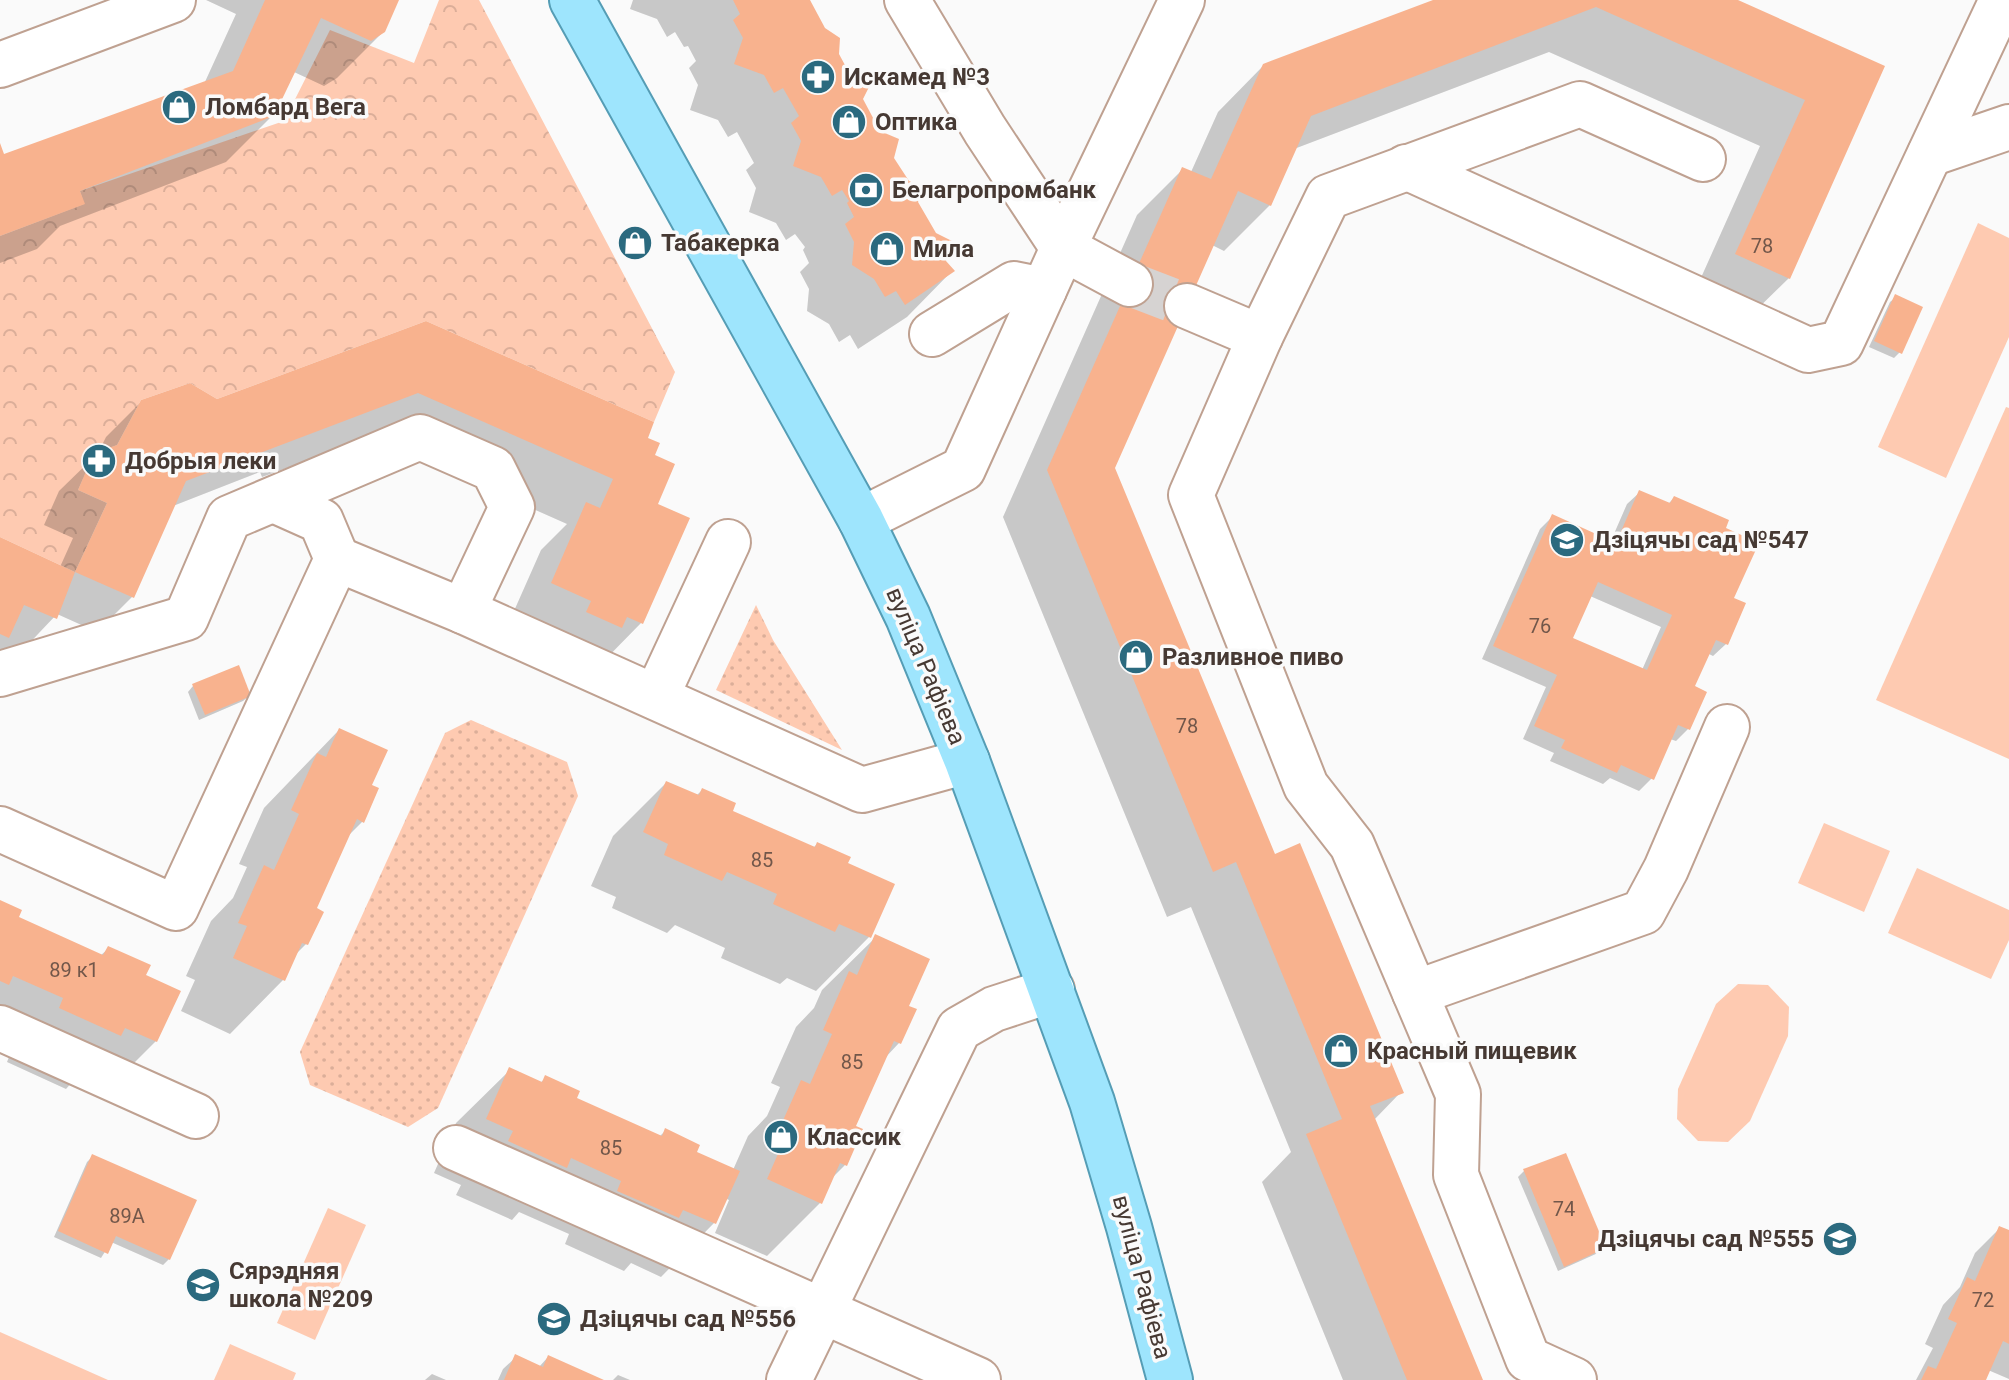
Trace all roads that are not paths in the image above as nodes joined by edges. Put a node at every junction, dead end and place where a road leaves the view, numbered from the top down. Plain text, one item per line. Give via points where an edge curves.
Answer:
1 (173, 0) edge
2 (572, 0) edge
3 (907, 0) edge
4 (1182, 0) edge
5 (2002, 0) edge
6 (0, 65) edge
7 (2009, 127) edge
8 (1930, 154) junction
9 (1703, 159) dead end
10 (1406, 167) junction
11 (1063, 248) junction
12 (1130, 284) tunnel mouth
13 (1044, 290) junction
14 (1187, 306) tunnel mouth
15 (932, 334) dead end
16 (1260, 337) junction
17 (274, 500) junction
18 (861, 520) junction
19 (728, 542) dead end
20 (337, 559) junction
21 (463, 611) junction
22 (0, 674) edge
23 (656, 697) junction
24 (1727, 727) dead end
25 (967, 761) junction
26 (0, 829) edge
27 (1052, 990) junction
28 (1415, 993) junction
29 (0, 1028) edge
30 (196, 1116) dead end
31 (456, 1148) dead end
32 (821, 1310) junction
33 (789, 1380) edge
34 (978, 1380) edge
35 (1170, 1380) edge
36 (1574, 1380) edge

1 - 6 lane
2 - 18 main road, вуліца Рафіева
3 - 11 lane
4 - 11 lane
5 - 8 lane
7 - 8 lane
8 - 10 lane via 1841,343 1808,350
9 - 10 lane via 1580,104
10 - 16 lane via 1328,197
11 - 12 lane
11 - 13 lane
13 - 15 lane via 1014,284
13 - 18 lane via 963,469
14 - 16 lane
16 - 28 lane via 1191,495 1306,786 1352,845
17 - 20 lane via 321,521
17 - 21 lane via 420,437 493,469 512,507
17 - 22 lane via 229,518 186,618
18 - 25 main road, вуліца Рафіева
19 - 23 lane
20 - 21 lane
20 - 26 lane via 176,908
21 - 23 lane
23 - 25 lane via 862,790
24 - 28 lane via 1643,912
25 - 27 main road, вуліца Рафіева
27 - 32 lane via 994,1009 959,1029
27 - 35 main road, вуліца Рафіева via 1092,1102
28 - 36 lane via 1458,1094 1456,1175 1528,1359
29 - 30 lane
31 - 32 lane
32 - 33 lane
32 - 34 lane

